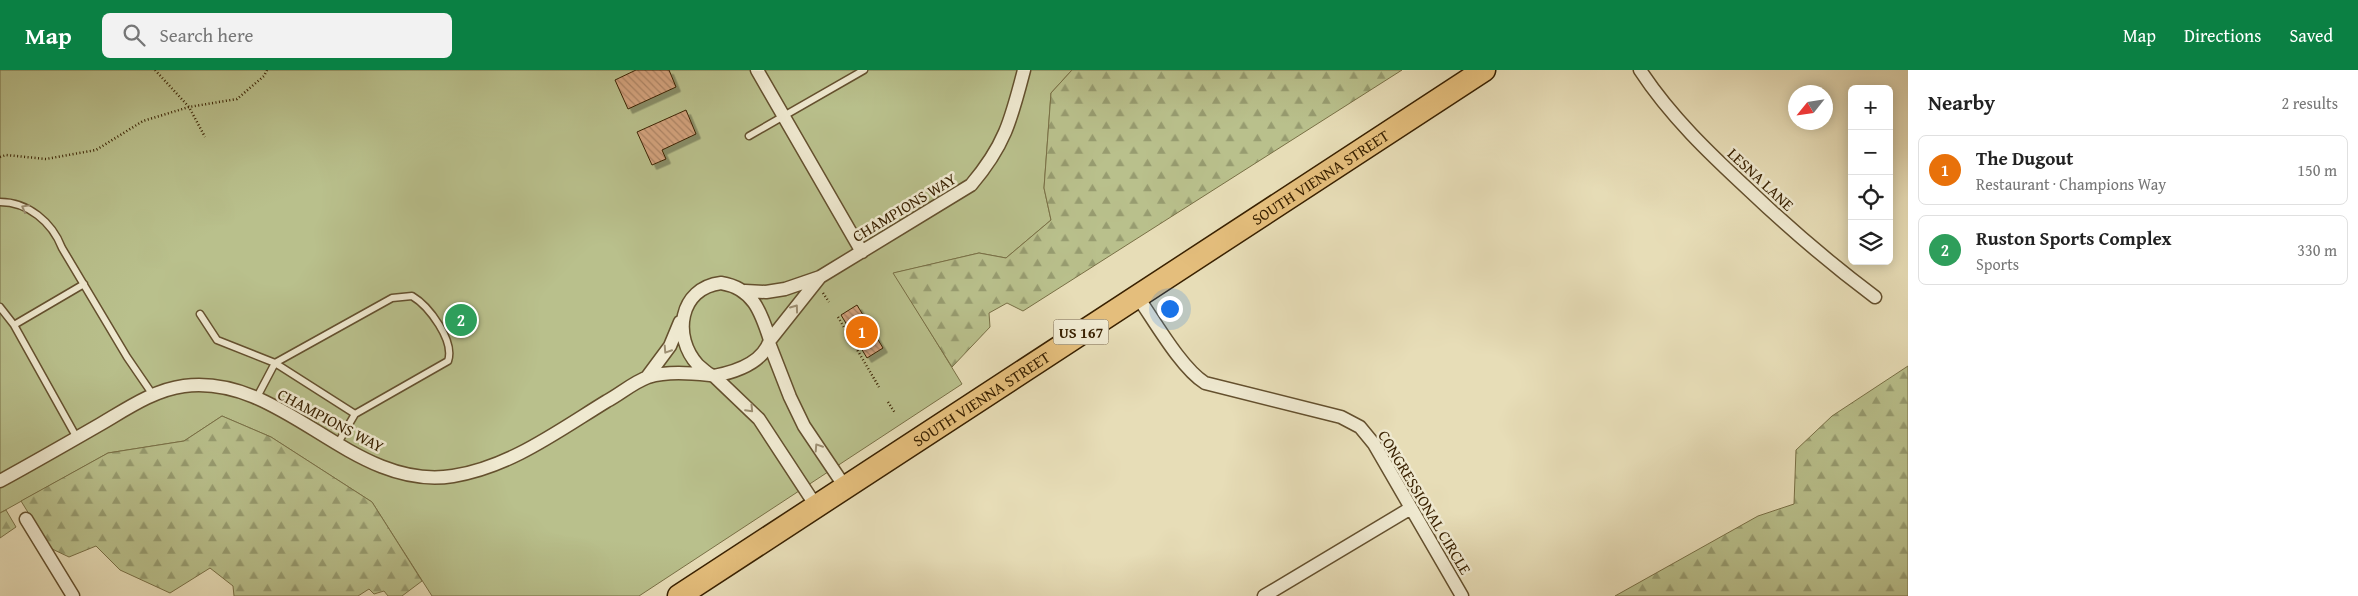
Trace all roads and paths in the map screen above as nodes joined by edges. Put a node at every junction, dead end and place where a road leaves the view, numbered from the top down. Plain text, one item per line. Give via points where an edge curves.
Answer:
1 (155, 70) edge
2 (267, 70) edge
3 (757, 70) edge
4 (864, 70) edge
5 (1024, 70) edge
6 (1484, 70) edge
7 (1640, 70) edge
8 (189, 107) junction
9 (783, 116) junction
10 (749, 136) dead end
11 (205, 137) dead end
12 (0, 157) edge
13 (0, 202) edge
14 (862, 252) junction
15 (820, 277) junction
16 (84, 284) junction
17 (745, 291) junction
18 (822, 291) dead end
19 (1137, 296) junction
20 (1875, 298) dead end
21 (829, 302) dead end
22 (0, 306) edge
23 (200, 314) dead end
24 (838, 317) dead end
25 (682, 319) junction
26 (14, 325) junction
27 (770, 342) junction
28 (275, 363) junction
29 (712, 376) junction
30 (647, 378) junction
31 (880, 387) dead end
32 (153, 395) junction
33 (256, 399) junction
34 (888, 402) dead end
35 (895, 413) dead end
36 (355, 414) junction
37 (77, 438) junction
38 (338, 443) junction
39 (0, 482) edge
40 (845, 487) junction
41 (816, 506) junction
42 (1411, 508) junction
43 (26, 519) dead end
44 (73, 596) edge
45 (679, 596) edge
46 (1264, 596) edge
47 (1462, 596) edge

1 - 8 path
2 - 8 path via 237,100
3 - 9 street
4 - 9 lane
5 - 14 street, CHAMPIONS WAY via 1002,142 990,163 971,185
6 - 19 highway, SOUTH VIENNA STREET / US 167
7 - 20 street, LESNA LANE via 1663,103 1720,164 1800,238
8 - 11 path
8 - 12 path via 143,121 96,150 46,159
9 - 10 lane
9 - 14 street
16 -> 13 lane via 47,223 23,205
14 - 15 street, CHAMPIONS WAY
15 - 17 street, CHAMPIONS WAY via 785,289
27 -> 15 street, CHAMPIONS WAY
16 - 26 lane
16 - 32 lane
17 - 25 street, CHAMPIONS WAY via 721,283 704,288 688,302
17 - 27 street via 756,306
18 - 21 path
19 - 40 highway, SOUTH VIENNA STREET / US 167
19 - 42 street, CONGRESSIONAL CIRCLE via 1198,379 1341,417 1360,427 1374,444
22 - 26 lane
23 - 28 lane via 217,340
24 - 31 path
25 - 29 street via 686,349
25 -> 30 street, CHAMPIONS WAY via 670,346
26 - 37 lane
27 - 29 street, CHAMPIONS WAY via 746,367
40 -> 27 street via 804,426
28 - 33 lane
28 - 36 lane
28 - 36 lane via 392,298 412,296 428,309 450,347 448,361
29 - 30 street, CHAMPIONS WAY via 687,373
29 -> 41 street via 759,419
30 - 38 street, CHAMPIONS WAY via 510,459 471,473 412,476 368,460
32 - 33 street, CHAMPIONS WAY via 182,386 209,384
32 - 37 street, CHAMPIONS WAY
33 - 38 street, CHAMPIONS WAY
34 - 35 path
36 - 38 lane
37 - 39 street, CHAMPIONS WAY
40 - 41 highway, SOUTH VIENNA STREET / US 167
41 - 45 highway, SOUTH VIENNA STREET / US 167
42 - 46 street
42 - 47 street, CONGRESSIONAL CIRCLE
43 - 44 street

